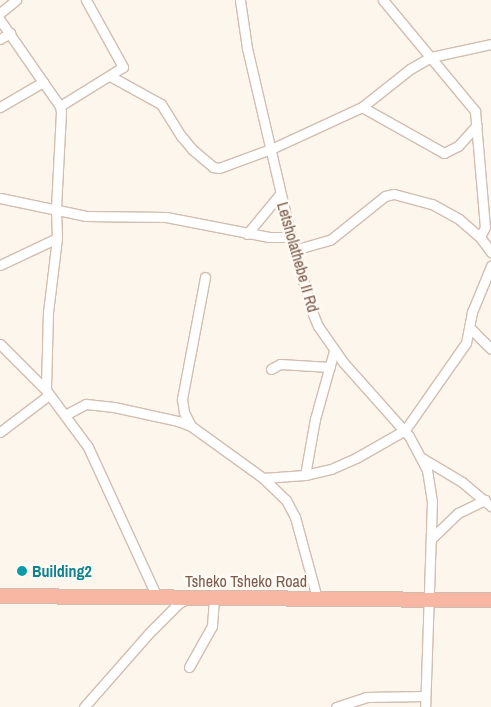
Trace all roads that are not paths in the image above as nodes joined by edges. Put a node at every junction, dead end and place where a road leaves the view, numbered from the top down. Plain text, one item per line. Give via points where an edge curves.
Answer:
1 (16, 0) edge
2 (86, 0) edge
3 (240, 0) edge
4 (383, 0) edge
5 (0, 13) edge
6 (0, 20) edge
7 (10, 33) junction
8 (0, 40) edge
9 (491, 44) edge
10 (432, 57) junction
11 (110, 76) junction
12 (43, 82) junction
13 (60, 106) junction
14 (0, 107) edge
15 (362, 107) junction
16 (477, 125) junction
17 (271, 149) junction
18 (280, 194) junction
19 (0, 198) edge
20 (56, 209) junction
21 (247, 234) junction
22 (480, 236) junction
23 (290, 237) junction
24 (57, 238) junction
25 (294, 250) junction
26 (491, 252) edge
27 (0, 265) edge
28 (491, 266) edge
29 (205, 277) dead end
30 (469, 327) junction
31 (0, 344) edge
32 (491, 349) edge
33 (334, 351) junction
34 (330, 367) junction
35 (270, 369) dead end
36 (48, 392) junction
37 (65, 415) junction
38 (191, 426) junction
39 (404, 430) junction
40 (0, 432) edge
41 (422, 458) junction
42 (305, 475) junction
43 (263, 478) junction
44 (488, 503) edge
45 (431, 539) junction
46 (0, 596) edge
47 (157, 597) junction
48 (189, 598) junction
49 (214, 598) junction
50 (317, 598) junction
51 (429, 600) junction
52 (491, 600) edge
53 (189, 667) dead end
54 (427, 704) edge
55 (84, 707) edge
56 (336, 707) edge

1 - 5 street
2 - 11 street via 123,66
3 - 17 street, Letsholathebe II Rd via 247,48
4 - 10 street
6 - 7 street
7 - 8 street
7 - 12 street
9 - 10 street
10 - 15 street via 410,69
10 - 16 street via 473,108
11 - 13 street
11 - 17 street via 161,104 182,136 213,167 235,163
12 - 13 street
12 - 14 street
13 - 20 street
15 - 16 street via 444,153 458,146
15 - 17 street
16 - 22 street via 485,227
17 - 18 street, Letsholathebe II Rd
18 - 21 street
18 - 23 street, Letsholathebe II Rd
19 - 20 street
20 - 21 street via 93,216 166,217
20 - 24 street
21 - 23 street
22 - 25 street via 432,204 394,194 385,196 330,240
22 - 26 street
23 - 25 street, Letsholathebe II Rd
24 - 27 street
24 - 36 street via 48,312
25 - 33 street, Letsholathebe II Rd via 311,310
28 - 30 street
29 - 38 street via 182,399
30 - 32 street
30 - 39 street via 462,349
31 - 36 street
33 - 34 street
33 - 39 street, Letsholathebe II Rd
34 - 35 street via 280,364
34 - 42 street via 315,419
36 - 37 street
36 - 40 street
37 - 38 street via 81,405 95,404
37 - 47 street via 88,447
38 - 43 street
39 - 41 street, Letsholathebe II Rd
39 - 42 street via 346,464
41 - 44 street via 450,474
41 - 45 street, Letsholathebe II Rd via 432,500
42 - 43 street
43 - 50 street via 286,500 295,517
44 - 45 street via 458,513
45 - 51 street, Letsholathebe II Rd
46 - 47 highway, Tsheko Tsheko Road
47 - 48 highway, Tsheko Tsheko Road
48 - 49 highway, Tsheko Tsheko Road
48 - 55 street via 162,619
49 - 50 highway, Tsheko Tsheko Road
49 - 53 street via 212,626
50 - 51 highway, Tsheko Tsheko Road
51 - 52 highway, Tsheko Tsheko Road
51 - 54 street, Letsholathebe II Rd
54 - 56 street via 366,697

